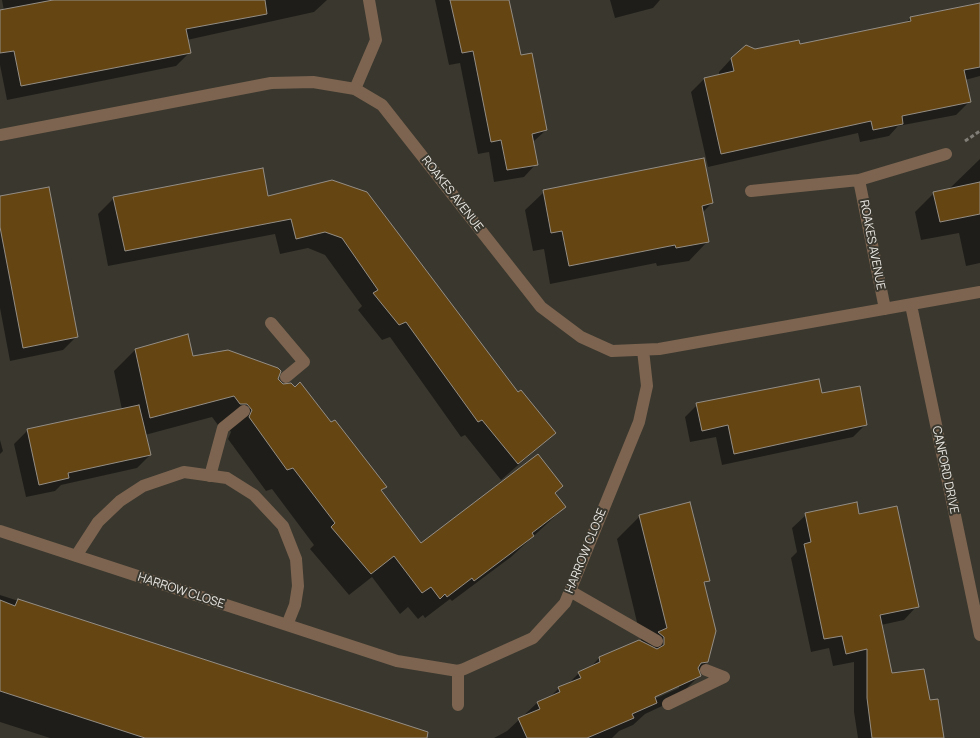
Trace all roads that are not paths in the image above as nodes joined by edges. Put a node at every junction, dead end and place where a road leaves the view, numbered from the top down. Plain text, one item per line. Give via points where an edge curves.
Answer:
1 (369, 0) edge
2 (355, 89) junction
3 (0, 135) edge
4 (946, 154) dead end
5 (859, 180) junction
6 (751, 191) dead end
7 (980, 292) edge
8 (911, 305) junction
9 (885, 309) junction
10 (271, 323) dead end
11 (643, 350) junction
12 (286, 377) dead end
13 (244, 411) dead end
14 (210, 476) junction
15 (0, 531) edge
16 (76, 556) junction
17 (570, 591) junction
18 (287, 625) junction
19 (980, 635) edge
20 (657, 641) dead end
21 (458, 670) junction
22 (706, 670) dead end
23 (668, 704) dead end
24 (458, 705) dead end

1 - 2 street via 376,40
2 - 3 street, ROAKES AVENUE via 313,82 271,83
2 - 11 street, ROAKES AVENUE via 382,104 541,307 581,336 612,351
4 - 5 street
5 - 6 street
5 - 9 street, ROAKES AVENUE
7 - 8 street, ROAKES AVENUE
8 - 9 street, ROAKES AVENUE
8 - 19 street, CANFORD DRIVE
9 - 11 street, ROAKES AVENUE
10 - 12 street via 304,362
11 - 17 street, HARROW CLOSE via 647,386 639,422
13 - 14 street via 223,428
14 - 16 street via 184,472 143,486 120,501 98,522
14 - 18 street via 227,478 254,495 283,526 296,559 298,586
15 - 16 street, HARROW CLOSE
16 - 18 street, HARROW CLOSE
17 - 20 street
17 - 21 street, HARROW CLOSE via 565,603 533,638
18 - 21 street, HARROW CLOSE via 397,661
21 - 24 street
22 - 23 street via 724,677

